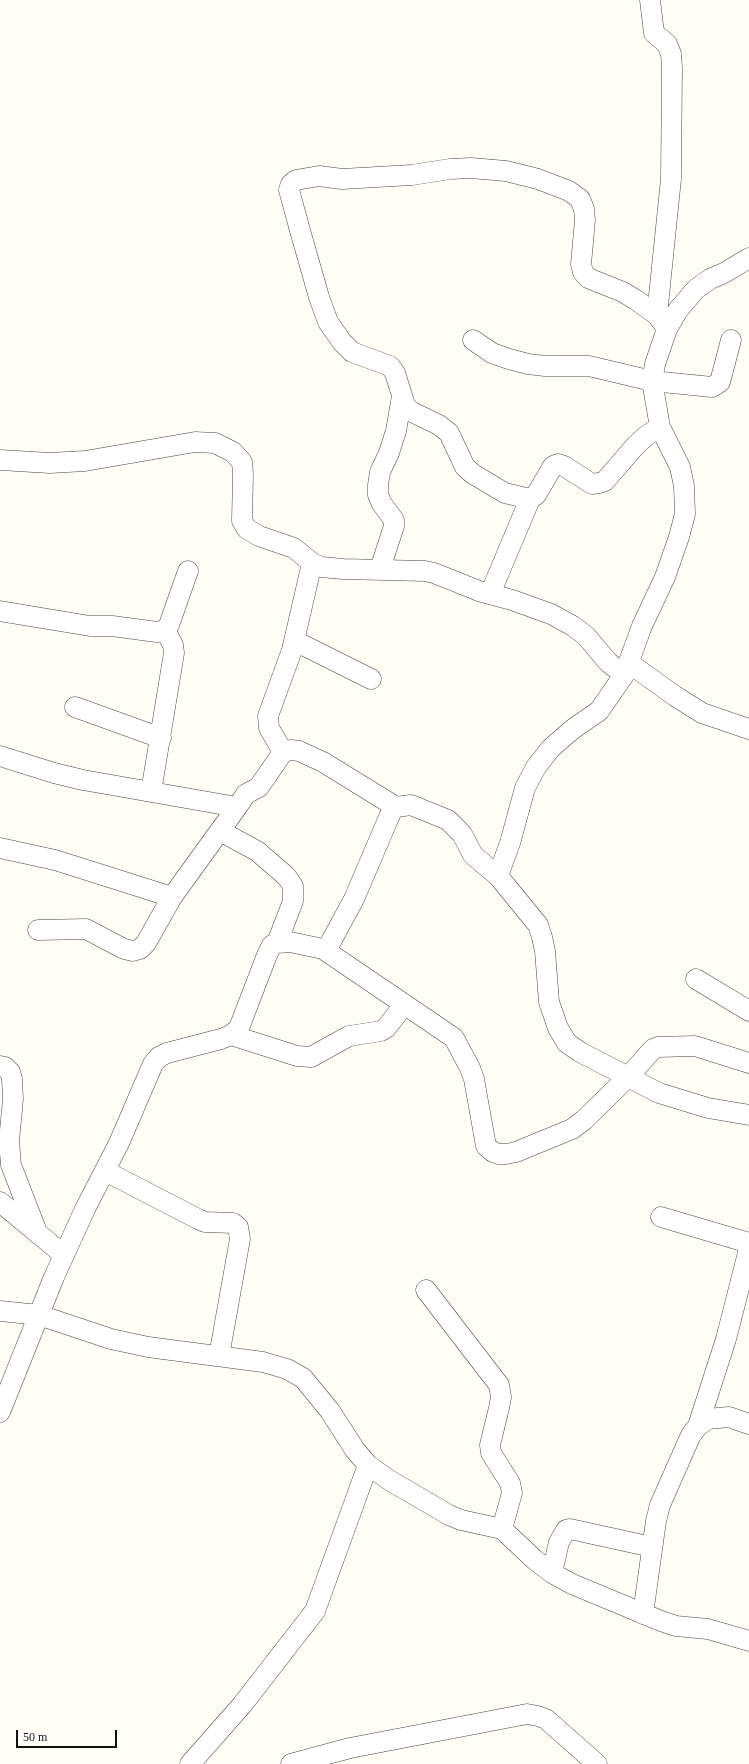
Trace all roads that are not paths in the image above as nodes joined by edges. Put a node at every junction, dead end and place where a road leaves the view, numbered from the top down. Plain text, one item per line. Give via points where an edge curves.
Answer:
1 (650, 0) edge
2 (749, 258) edge
3 (662, 322) junction
4 (473, 340) dead end
5 (731, 340) dead end
6 (652, 381) junction
7 (402, 396) junction
8 (660, 427) junction
9 (0, 460) edge
10 (530, 499) junction
11 (312, 563) junction
12 (380, 569) junction
13 (188, 571) dead end
14 (490, 594) junction
15 (0, 611) edge
16 (165, 630) junction
17 (295, 640) junction
18 (627, 669) junction
19 (371, 679) dead end
20 (75, 707) dead end
21 (749, 729) edge
22 (160, 738) junction
23 (283, 752) junction
24 (0, 756) edge
25 (152, 792) junction
26 (237, 807) junction
27 (396, 807) junction
28 (220, 831) junction
29 (0, 848) edge
30 (498, 876) junction
31 (172, 897) junction
32 (38, 930) dead end
33 (277, 942) junction
34 (323, 949) junction
35 (696, 979) dead end
36 (404, 1005) junction
37 (749, 1012) edge
38 (231, 1035) junction
39 (749, 1063) edge
40 (0, 1066) edge
41 (628, 1077) junction
42 (749, 1115) edge
43 (105, 1171) junction
44 (0, 1202) edge
45 (661, 1217) dead end
46 (37, 1232) junction
47 (749, 1243) edge
48 (749, 1249) edge
49 (64, 1255) junction
50 (426, 1290) dead end
51 (0, 1311) edge
52 (39, 1315) junction
53 (219, 1356) junction
54 (0, 1412) edge
55 (749, 1424) edge
56 (698, 1426) junction
57 (368, 1465) junction
58 (502, 1529) junction
59 (652, 1547) junction
60 (552, 1573) junction
61 (643, 1614) junction
62 (749, 1641) edge
63 (190, 1764) edge
64 (291, 1764) edge
65 (597, 1764) edge

1 - 3 street via 654,33 667,44 672,68 672,179
2 - 3 street via 696,289 678,310
3 - 6 street
3 - 7 street via 623,292 588,278 583,272 581,264 584,209 580,199 569,191 538,179 506,171 471,168 370,178 342,179 319,176 296,180 289,190 328,322 352,352 390,366 395,373
4 - 6 street via 492,353 528,364 589,366
5 - 6 street via 720,382 712,387
6 - 8 street
7 - 10 street via 410,411 439,425 449,433 465,467 473,474 505,493
7 - 12 street via 396,431 380,472 378,485 378,495 382,504 394,520
8 - 10 street via 636,445 605,481 592,484 558,464 553,466 536,495
8 - 18 street via 680,467 685,514 680,537 642,626
9 - 11 street via 50,464 85,461 195,442 215,444 233,452 242,462 242,521 247,529 294,548
10 - 14 street
11 - 12 street via 336,569
11 - 17 street
12 - 14 street via 425,570
13 - 16 street
14 - 18 street via 551,614 573,626 586,636 608,662
15 - 16 street via 90,626 157,632
16 - 22 street via 174,653
17 - 19 street
17 - 23 street via 268,716 269,728
18 - 21 street via 702,713
18 - 30 street via 599,711 551,748 536,767 525,788
20 - 22 street
22 - 25 street
23 - 26 street via 262,784 246,794
23 - 27 street via 299,751 323,762
24 - 25 street via 62,775
25 - 26 street
26 - 28 street
27 - 30 street via 411,805 448,820 462,834 473,855
27 - 34 street via 389,817 354,900 332,942
28 - 31 street
28 - 33 street via 257,851 286,876 292,886 292,901
29 - 31 street via 55,860
30 - 41 street via 538,925 545,951 549,1002 558,1028 567,1043
31 - 32 street via 146,943 133,951 124,949 86,929
33 - 34 street
33 - 38 street via 268,955 239,1028
34 - 36 street
35 - 37 street
36 - 38 street via 381,1031 349,1036 311,1057 297,1056
36 - 41 street via 454,1038 474,1079 486,1146 493,1152 516,1152 572,1128 584,1120
38 - 43 street via 159,1057 153,1064
39 - 41 street via 695,1046 666,1046 653,1049
40 - 46 street via 10,1072 12,1079 9,1141 11,1165
41 - 42 street via 659,1093 684,1101
43 - 49 street
43 - 53 street via 205,1222 233,1224 238,1227 240,1239
44 - 46 street
45 - 47 street
46 - 49 street
48 - 56 street via 726,1340
49 - 52 street
50 - 58 street via 499,1385 501,1397 490,1446 491,1453 510,1484 512,1492
51 - 52 street
52 - 53 street via 111,1339 148,1347
52 - 54 street
53 - 57 street via 263,1362 287,1369 303,1378
55 - 56 street via 729,1417 720,1417 708,1419
56 - 59 street via 691,1435 660,1505
57 - 58 street via 449,1515
57 - 63 street via 315,1611 242,1705
58 - 60 street
59 - 60 street via 566,1530 558,1542
59 - 61 street
60 - 61 street
61 - 62 street via 676,1626 708,1629
64 - 65 street via 350,1748 527,1714 546,1720

